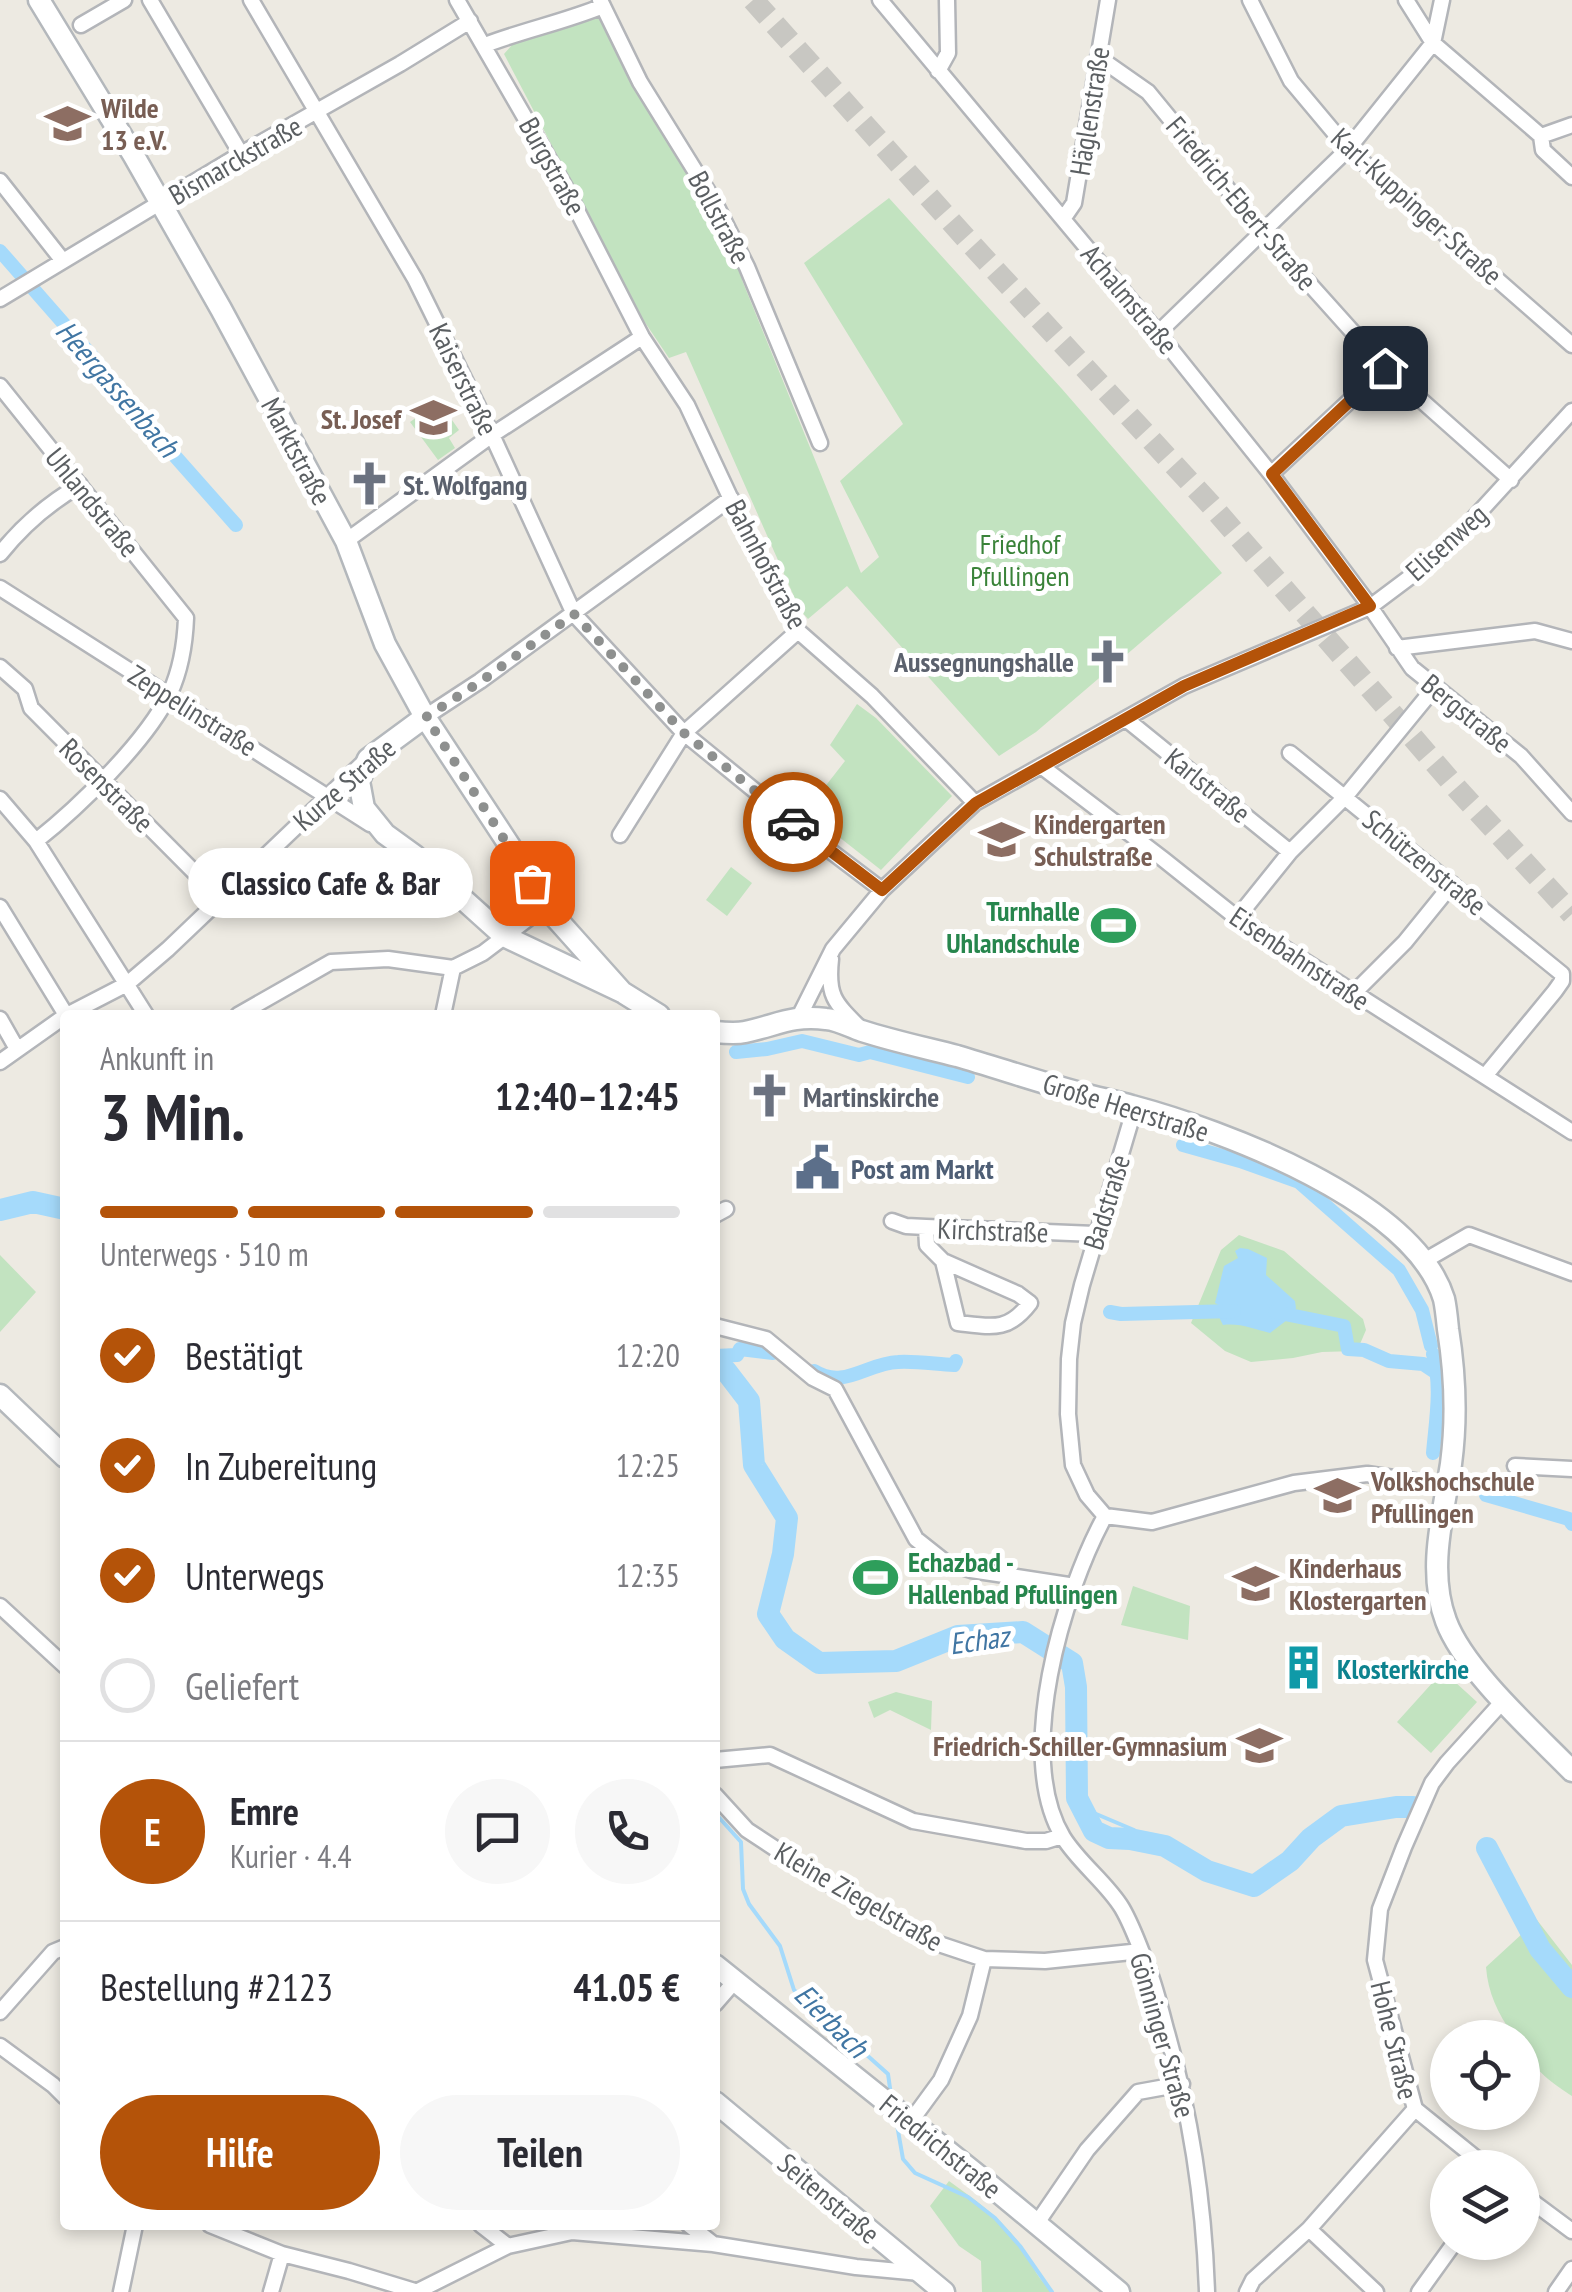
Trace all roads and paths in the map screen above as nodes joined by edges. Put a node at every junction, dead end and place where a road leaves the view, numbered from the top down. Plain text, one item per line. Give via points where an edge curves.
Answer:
1 (40, 0) edge
2 (124, 0) edge
3 (150, 0) edge
4 (458, 0) edge
5 (880, 0) edge
6 (948, 0) edge
7 (1108, 0) edge
8 (1250, 0) edge
9 (1406, 0) edge
10 (1442, 0) edge
11 (256, 2) edge
12 (601, 3) edge
13 (470, 21) junction
14 (81, 25) dead end
15 (1433, 43) junction
16 (485, 45) junction
17 (1098, 57) junction
18 (938, 71) junction
19 (317, 112) junction
20 (1572, 125) edge
21 (1542, 136) junction
22 (1348, 149) junction
23 (241, 154) junction
24 (1572, 177) edge
25 (0, 181) edge
26 (160, 203) junction
27 (1063, 219) junction
28 (1263, 232) junction
29 (63, 261) junction
30 (0, 299) edge
31 (1158, 333) junction
32 (642, 336) junction
33 (1572, 346) edge
34 (1385, 368) junction
35 (0, 386) edge
36 (1572, 411) edge
37 (492, 436) junction
38 (820, 442) dead end
39 (1272, 474) junction
40 (1511, 480) junction
41 (80, 485) junction
42 (731, 498) junction
43 (346, 541) junction
44 (0, 554) edge
45 (0, 588) edge
46 (1370, 606) junction
47 (574, 614) junction
48 (798, 631) junction
49 (1572, 641) edge
50 (1397, 648) junction
51 (0, 666) edge
52 (1435, 687) junction
53 (168, 696) junction
54 (426, 717) junction
55 (1126, 718) junction
56 (684, 733) junction
57 (1290, 752) dead end
58 (368, 759) junction
59 (1041, 766) junction
60 (102, 778) junction
61 (327, 795) junction
62 (1345, 797) junction
63 (0, 799) edge
64 (976, 803) junction
65 (1572, 813) edge
66 (385, 834) junction
67 (620, 835) dead end
68 (36, 841) junction
69 (1290, 852) junction
70 (1452, 884) junction
71 (882, 890) junction
72 (221, 899) junction
73 (544, 906) junction
74 (0, 907) edge
75 (1237, 918) junction
76 (504, 936) junction
77 (833, 949) junction
78 (453, 968) junction
79 (127, 984) junction
80 (622, 992) junction
81 (1353, 994) junction
82 (62, 1010) edge
83 (77, 1010) edge
84 (143, 1010) edge
85 (247, 1010) edge
86 (444, 1010) edge
87 (651, 1010) edge
88 (799, 1017) junction
89 (0, 1019) edge
90 (60, 1020) edge
91 (864, 1031) junction
92 (720, 1032) edge
93 (17, 1048) junction
94 (0, 1062) edge
95 (1485, 1076) junction
96 (1135, 1107) junction
97 (1572, 1132) edge
98 (892, 1220) dead end
99 (926, 1228) junction
100 (1095, 1234) junction
101 (943, 1261) junction
102 (1424, 1261) junction
103 (1572, 1273) edge
104 (720, 1327) edge
105 (0, 1395) edge
106 (60, 1452) edge
107 (1514, 1466) dead end
108 (1572, 1469) edge
109 (1447, 1486) junction
110 (1105, 1516) junction
111 (1075, 1586) junction
112 (0, 1606) edge
113 (60, 1661) edge
114 (1504, 1700) junction
115 (720, 1760) edge
116 (1572, 1771) edge
117 (720, 1801) edge
118 (1062, 1836) junction
119 (60, 1949) edge
120 (1141, 1951) junction
121 (984, 1959) junction
122 (720, 1969) edge
123 (734, 1981) junction
124 (720, 1998) edge
125 (0, 2012) edge
126 (0, 2046) edge
127 (1182, 2084) junction
128 (60, 2092) edge
129 (720, 2106) edge
130 (1415, 2109) junction
131 (911, 2122) junction
132 (1466, 2150) edge
133 (1540, 2207) edge
134 (1037, 2223) junction
135 (1309, 2229) junction
136 (134, 2230) edge
137 (222, 2230) edge
138 (487, 2230) edge
139 (695, 2230) edge
140 (1572, 2231) edge
141 (713, 2244) junction
142 (508, 2246) junction
143 (282, 2254) junction
144 (1442, 2260) edge
145 (1572, 2269) edge
146 (920, 2274) junction
147 (1250, 2286) edge
148 (121, 2292) edge
149 (271, 2292) edge
150 (417, 2292) edge
151 (944, 2292) edge
152 (1118, 2292) edge
153 (1207, 2292) edge
154 (1376, 2292) edge
155 (1418, 2292) edge
156 (1556, 2292) edge

1 - 26 main road, Marktstraße
2 - 14 street
3 - 23 street
4 - 13 street, Burgstraße
5 - 18 street, Achalmstraße
6 - 18 street via 948,53
7 - 17 street, Häglenstraße
8 - 22 street, Karl-Kuppinger-Straße via 1291,81
9 - 15 street
10 - 15 street
11 - 19 street, Kaiserstraße
12 - 16 street
12 - 38 street, Bollstraße via 640,82 716,202
13 - 16 street, Burgstraße
13 - 19 street, Bismarckstraße
15 - 21 street
15 - 22 street
16 - 32 street, Burgstraße
17 - 27 street, Häglenstraße via 1074,203
17 - 28 street, Friedrich-Ebert-Straße via 1148,92
18 - 27 street, Achalmstraße
19 - 23 street, Bismarckstraße
19 - 37 street, Kaiserstraße via 415,280
20 - 21 street
21 - 24 street via 1543,150
22 - 28 street
22 - 33 street, Karl-Kuppinger-Straße
23 - 26 street, Bismarckstraße
25 - 29 street
26 - 29 street, Bismarckstraße
26 - 43 main road, Marktstraße
27 - 31 street, Achalmstraße
28 - 31 street
28 - 34 street, Friedrich-Ebert-Straße
29 - 30 street, Bismarckstraße
31 - 39 street, Achalmstraße
32 - 37 street
32 - 42 street, Bahnhofstraße via 687,405
34 - 39 street
34 - 40 street, Friedrich-Ebert-Straße
35 - 41 street, Uhlandstraße
36 - 40 street, Elisenweg
37 - 43 street
37 - 47 street, Kaiserstraße
39 - 46 street, Achalmstraße
40 - 46 street, Elisenweg via 1442,553
41 - 44 street via 51,502
41 - 53 street, Uhlandstraße via 186,618
42 - 47 street, Kurze Straße
42 - 48 street, Bahnhofstraße
43 - 54 main road, Marktstraße via 385,644
45 - 53 street, Zeppelinstraße
46 - 50 street, Bergstraße
46 - 55 street, Elisenweg
47 - 54 street, Kurze Straße
47 - 56 street, Kaiserstraße
48 - 56 street
48 - 64 street, Bahnhofstraße
49 - 50 street via 1535,631
50 - 52 street, Bergstraße
51 - 60 street, Rosenstraße via 25,689 30,708
52 - 62 street
52 - 65 street, Bergstraße via 1521,756
53 - 60 street
53 - 61 street, Zeppelinstraße
54 - 58 main road, Kurze Straße
54 - 73 main road, Marktstraße
55 - 59 street, Elisenweg
55 - 69 street, Karlstraße
56 - 67 street
56 - 71 street, Kaiserstraße
57 - 62 street, Schützenstraße
58 - 61 street, Kurze Straße
58 - 66 main road, Zeppelinstraße via 360,781 364,808
59 - 64 street, Elisenweg
59 - 75 street, Eisenbahnstraße
60 - 68 street
60 - 72 street, Rosenstraße
61 - 66 street, Zeppelinstraße
61 - 72 street, Kurze Straße
62 - 69 street
62 - 70 street, Schützenstraße
63 - 68 street
64 - 71 street, Elisenweg
66 - 76 main road, Zeppelinstraße
68 - 79 street
69 - 75 street
70 - 81 street
70 - 95 street, Schützenstraße via 1563,978
71 - 77 street, Elisenweg
72 - 79 street, Kurze Straße
73 - 76 street
73 - 80 main road, Marktstraße
74 - 82 street
75 - 81 street, Eisenbahnstraße
76 - 78 street
76 - 80 main road, Zeppelinstraße
77 - 88 street, Elisenweg
77 - 91 street via 828,983 838,1006
78 - 85 street via 388,959 331,962
78 - 86 street
79 - 83 street, Kurze Straße
79 - 84 street
80 - 87 main road
81 - 95 street, Eisenbahnstraße
88 - 91 main road, Große Heerstraße
88 - 92 main road
89 - 93 street
90 - 93 street, Kurze Straße
91 - 96 main road, Große Heerstraße
93 - 94 street, Kurze Straße
95 - 97 street, Eisenbahnstraße
96 - 100 street, Badstraße
96 - 102 main road, Große Heerstraße via 1308,1173 1383,1220
98 - 99 street, Kirchstraße
99 - 100 street, Kirchstraße
99 - 101 street via 927,1245
100 - 110 street, Badstraße via 1078,1298 1068,1414 1072,1465
101 - 101 street via 1018,1294 1030,1303 1005,1325 958,1324
102 - 103 street via 1469,1234
102 - 109 main road, Große Heerstraße via 1444,1298 1454,1370
104 - 111 street via 766,1339 835,1389 916,1539 945,1562
105 - 106 main road
107 - 108 street
109 - 110 street via 1367,1474 1294,1483 1152,1522
109 - 114 main road, Große Heerstraße via 1438,1570 1446,1622
110 - 111 street, Gönninger Straße
111 - 118 street, Gönninger Straße via 1052,1656 1044,1725 1045,1792
112 - 113 street
114 - 116 main road, Große Heerstraße
114 - 130 street, Hohe Straße via 1425,1798 1380,1909 1375,1960
115 - 118 street via 770,1755 913,1820 1026,1841
117 - 121 street, Kleine Ziegelstraße via 746,1830 824,1880 927,1940
118 - 120 street, Gönninger Straße via 1121,1906
119 - 125 street
120 - 121 street, Kleine Ziegelstraße via 1044,1961
120 - 127 street, Gönninger Straße
121 - 131 street via 970,2016 942,2080
122 - 123 main road, Friedrichstraße
123 - 124 street
123 - 131 main road, Friedrichstraße
126 - 128 street
127 - 134 street via 1138,2092
127 - 153 street, Gönninger Straße via 1200,2189
129 - 146 main road, Seitenstraße
130 - 132 street
130 - 135 street, Hohe Straße
131 - 134 main road, Friedrichstraße
133 - 140 street
134 - 152 main road, Friedrichstraße
135 - 147 street, Hohe Straße
135 - 154 street
136 - 148 street
137 - 143 street
138 - 142 street
139 - 141 street
141 - 142 street via 572,2232
141 - 146 street
142 - 150 street
143 - 149 street
143 - 150 street
144 - 155 street
145 - 156 street
146 - 151 main road, Seitenstraße

